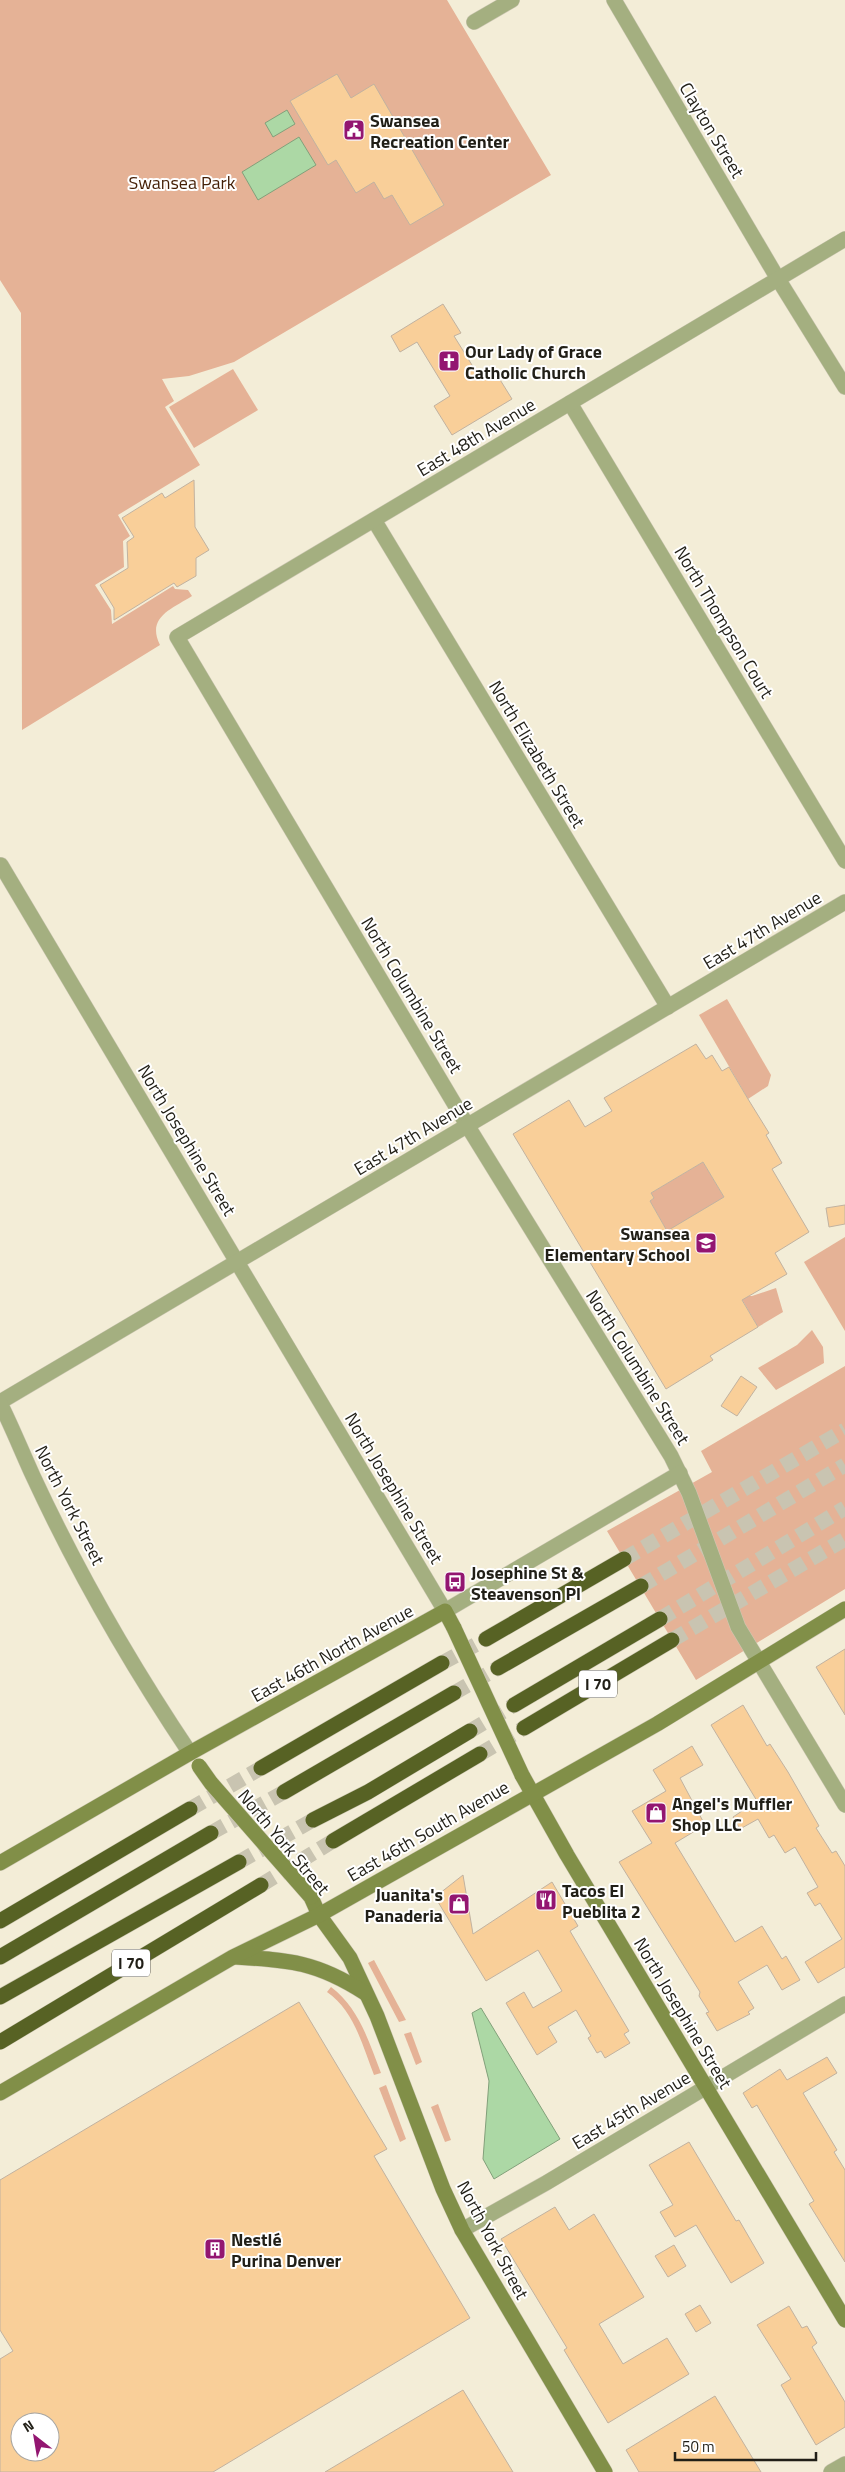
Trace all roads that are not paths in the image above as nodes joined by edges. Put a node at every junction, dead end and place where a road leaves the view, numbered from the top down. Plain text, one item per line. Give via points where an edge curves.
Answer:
1 (512, 0) edge
2 (614, 0) edge
3 (474, 22) dead end
4 (845, 239) edge
5 (778, 279) junction
6 (845, 387) edge
7 (570, 403) junction
8 (374, 520) junction
9 (177, 637) joint
10 (845, 860) edge
11 (1, 865) edge
12 (845, 902) edge
13 (668, 1007) junction
14 (468, 1126) junction
15 (237, 1262) junction
16 (0, 1402) edge
17 (683, 1479) junction
18 (624, 1559) tunnel mouth
19 (640, 1586) tunnel mouth
20 (845, 1609) edge
21 (445, 1611) junction
22 (660, 1619) tunnel mouth
23 (486, 1639) tunnel mouth
24 (672, 1640) tunnel mouth
25 (442, 1663) tunnel mouth
26 (758, 1663) junction
27 (498, 1668) tunnel mouth
28 (454, 1693) tunnel mouth
29 (514, 1705) tunnel mouth
30 (524, 1728) tunnel mouth
31 (470, 1731) tunnel mouth
32 (190, 1753) junction
33 (480, 1754) tunnel mouth
34 (261, 1768) tunnel mouth
35 (284, 1792) tunnel mouth
36 (532, 1794) junction
37 (845, 1805) edge
38 (190, 1809) tunnel mouth
39 (313, 1820) tunnel mouth
40 (211, 1833) tunnel mouth
41 (333, 1841) tunnel mouth
42 (239, 1862) tunnel mouth
43 (0, 1863) edge
44 (261, 1885) tunnel mouth
45 (319, 1915) junction
46 (0, 1921) edge
47 (234, 1957) junction
48 (0, 1958) edge
49 (365, 1994) junction
50 (0, 1997) edge
51 (845, 2004) edge
52 (0, 2042) edge
53 (706, 2087) junction
54 (0, 2093) edge
55 (462, 2230) junction
56 (845, 2320) edge
57 (845, 2464) edge
58 (605, 2472) edge
59 (831, 2472) edge

1 - 3 street
2 - 5 street, Clayton Street
4 - 5 street, East 48th Avenue
5 - 6 street, Clayton Street
5 - 7 street, East 48th Avenue
7 - 8 street, East 48th Avenue
7 - 10 street, North Thompson Court
8 - 9 street, East 48th Avenue
8 - 13 street, North Elizabeth Street
9 - 14 street, North Columbine Street
11 - 15 street, North Josephine Street
12 - 13 street, East 47th Avenue
13 - 14 street, East 47th Avenue
14 - 15 street, East 47th Avenue
14 - 17 street, North Columbine Street
15 - 16 street, East 47th Avenue
15 - 21 street, North Josephine Street
16 - 32 street, North York Street via 33,1476 100,1604
17 - 21 street, East 46th North Avenue
17 - 26 street, North Columbine Street via 738,1627
18 - 23 highway
19 - 27 highway
20 - 26 main road, East 46th South Avenue
21 - 32 main road, East 46th North Avenue
21 - 36 main road, North Josephine Street, bridge
22 - 29 highway
24 - 30 highway, I 70
25 - 34 highway
26 - 36 main road, East 46th South Avenue via 658,1724
26 - 37 street, North Columbine Street
28 - 35 highway
31 - 39 highway via 368,1792
32 - 43 main road, East 46th North Avenue
32 - 45 main road, North York Street, bridge via 211,1783 311,1897
33 - 41 highway
36 - 45 main road, East 46th South Avenue
36 - 53 main road, North Josephine Street
38 - 46 highway
40 - 48 highway
42 - 50 highway
44 - 52 highway, I 70
45 - 47 main road, East 46th South Avenue
45 - 49 main road, North York Street via 350,1958
47 - 49 main road via 296,1961 316,1966
47 - 54 main road, East 46th South Avenue
49 - 55 main road, North York Street via 385,2034
51 - 53 street, East 45th Avenue
53 - 55 street, East 45th Avenue
53 - 56 main road, North Josephine Street
55 - 58 main road, North York Street
57 - 59 street

